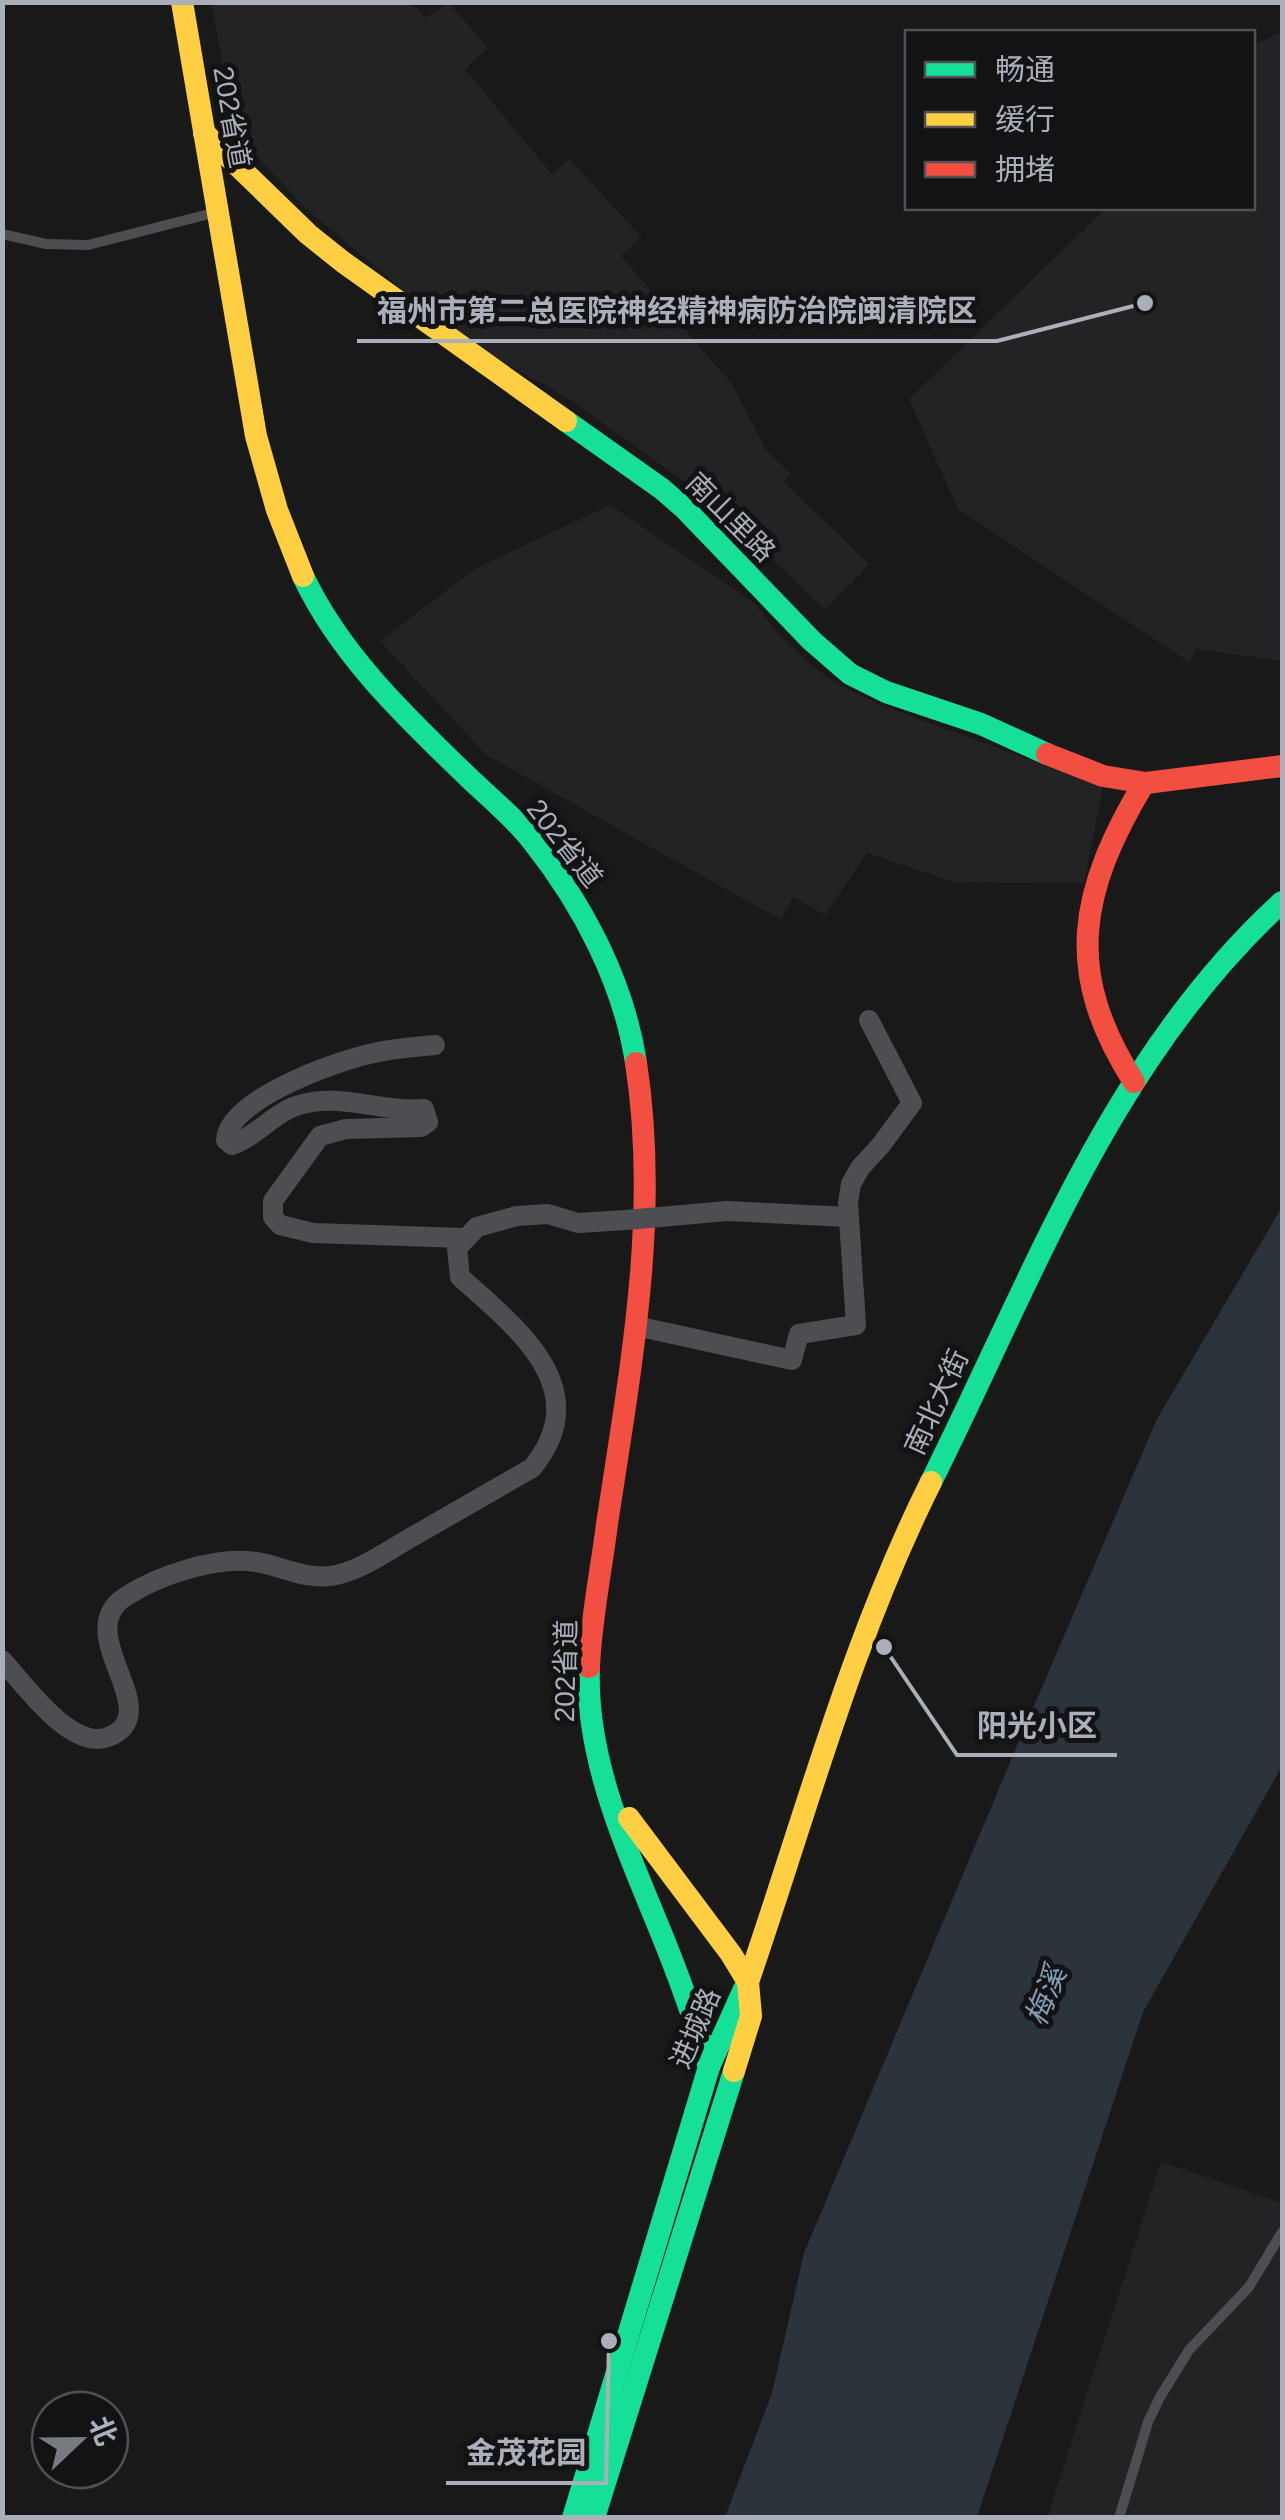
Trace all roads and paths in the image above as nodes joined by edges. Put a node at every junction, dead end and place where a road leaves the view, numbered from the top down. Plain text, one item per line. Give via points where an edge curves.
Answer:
1 (182, 2) edge
2 (204, 133) junction
3 (219, 212) junction
4 (2, 234) edge
5 (1282, 766) edge
6 (1144, 783) junction
7 (1282, 902) edge
8 (869, 1020) dead end
9 (435, 1045) dead end
10 (1134, 1082) junction
11 (848, 1217) junction
12 (464, 1238) junction
13 (636, 1326) junction
14 (2, 1660) edge
15 (610, 1790) junction
16 (748, 1982) junction
17 (709, 2067) junction
18 (1282, 2232) edge
19 (573, 2518) edge
20 (594, 2518) edge
21 (1119, 2518) edge

1 - 2 main road, 202省道
2 - 3 main road, 202省道
2 - 6 main road, 南山里路 via 343,262 662,489 852,676 1089,771
3 - 4 lane via 88,246
3 - 13 main road, 202省道 via 262,462 316,600 366,671 532,840 581,913 618,990 646,1118 646,1227
5 - 6 main road, 南山里路
6 - 10 main road via 1109,847 1086,938 1097,1020
7 - 10 main road, 南北大街 via 1207,979
8 - 11 street via 912,1102 851,1184
9 - 12 street via 372,1053 264,1095 230,1127 226,1140 240,1142 281,1112 324,1100 424,1108 428,1122 421,1127 320,1136 271,1209 280,1226 293,1230
10 - 16 main road, 南北大街 via 1050,1232 902,1539 824,1744
11 - 12 street, bridge via 727,1210 578,1222 534,1214 496,1220
11 - 13 street via 856,1326 799,1334 792,1360
12 - 14 street via 457,1248 460,1277 525,1338 556,1396 554,1434 532,1468 333,1576 305,1577 230,1561 122,1599 106,1628 128,1710 126,1722 105,1738 75,1735
13 - 15 main road, 202省道 via 592,1643 592,1718
15 - 16 main road, 202省道
15 - 17 main road, 202省道
16 - 17 main road, 进城路
16 - 20 main road, 进城路 via 751,2016
17 - 19 main road, 进城路
18 - 21 lane via 1249,2286 1189,2350 1160,2397

